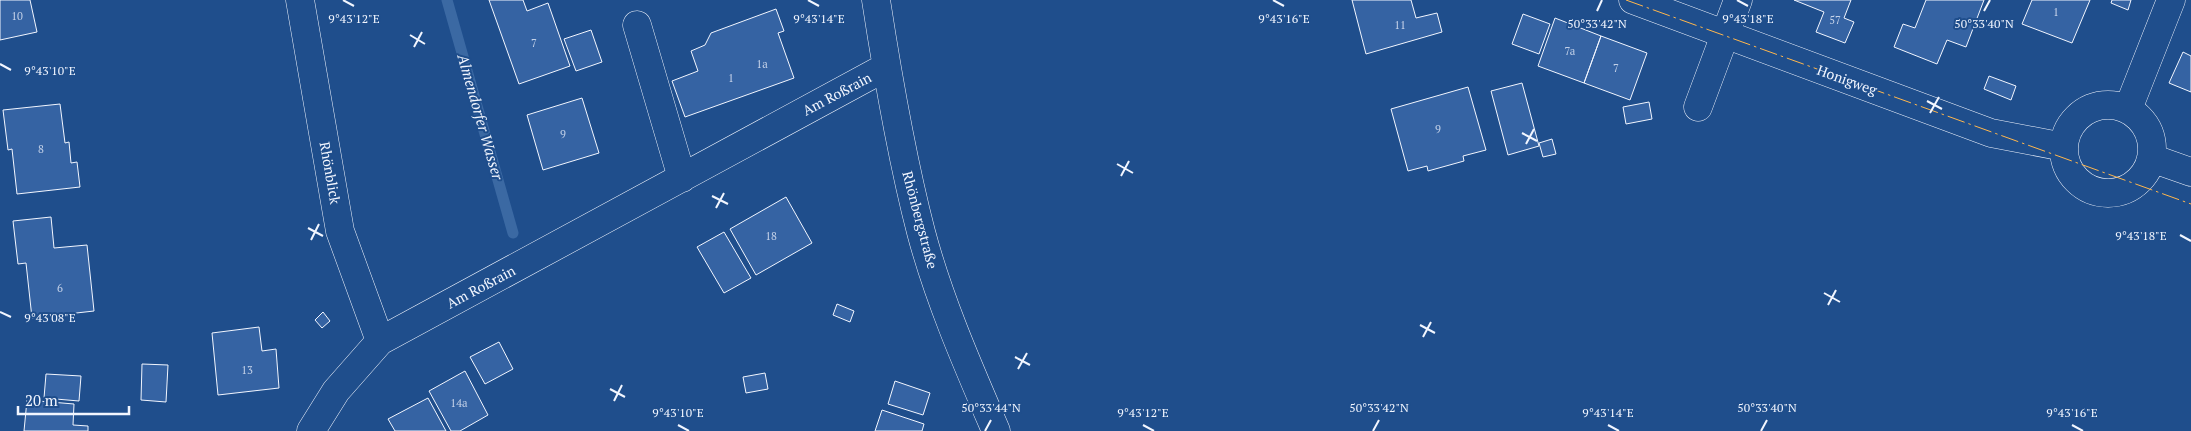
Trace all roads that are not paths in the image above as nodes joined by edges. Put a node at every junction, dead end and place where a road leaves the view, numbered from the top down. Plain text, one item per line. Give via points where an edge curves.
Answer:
1 (300, 0) edge
2 (876, 0) edge
3 (1633, 0) edge
4 (1738, 0) edge
5 (2171, 0) edge
6 (637, 25) dead end
7 (1724, 35) junction
8 (886, 67) junction
9 (1698, 107) dead end
10 (2128, 109) junction
11 (2064, 147) junction
12 (2152, 158) junction
13 (2191, 172) edge
14 (682, 178) junction
15 (380, 341) junction
16 (311, 431) edge
17 (996, 431) edge

1 - 15 street, Rhönblick via 340,231
2 - 8 street, Rhönbergstraße
3 - 7 street, Honigweg
4 - 7 street
5 - 10 street
6 - 14 street
7 - 9 street
7 - 11 street, Honigweg via 1991,133
8 - 14 street, Am Roßrain
8 - 17 street, Rhönbergstraße via 922,234 955,334
10 - 11 street via 2111,105 2094,107 2079,116 2068,130
10 - 12 street via 2148,130
11 - 12 street via 2068,166 2078,181 2094,191 2112,193 2130,187 2144,175
12 - 13 street
14 - 15 street, Am Roßrain
15 - 16 street, Am Roßrain via 336,391

